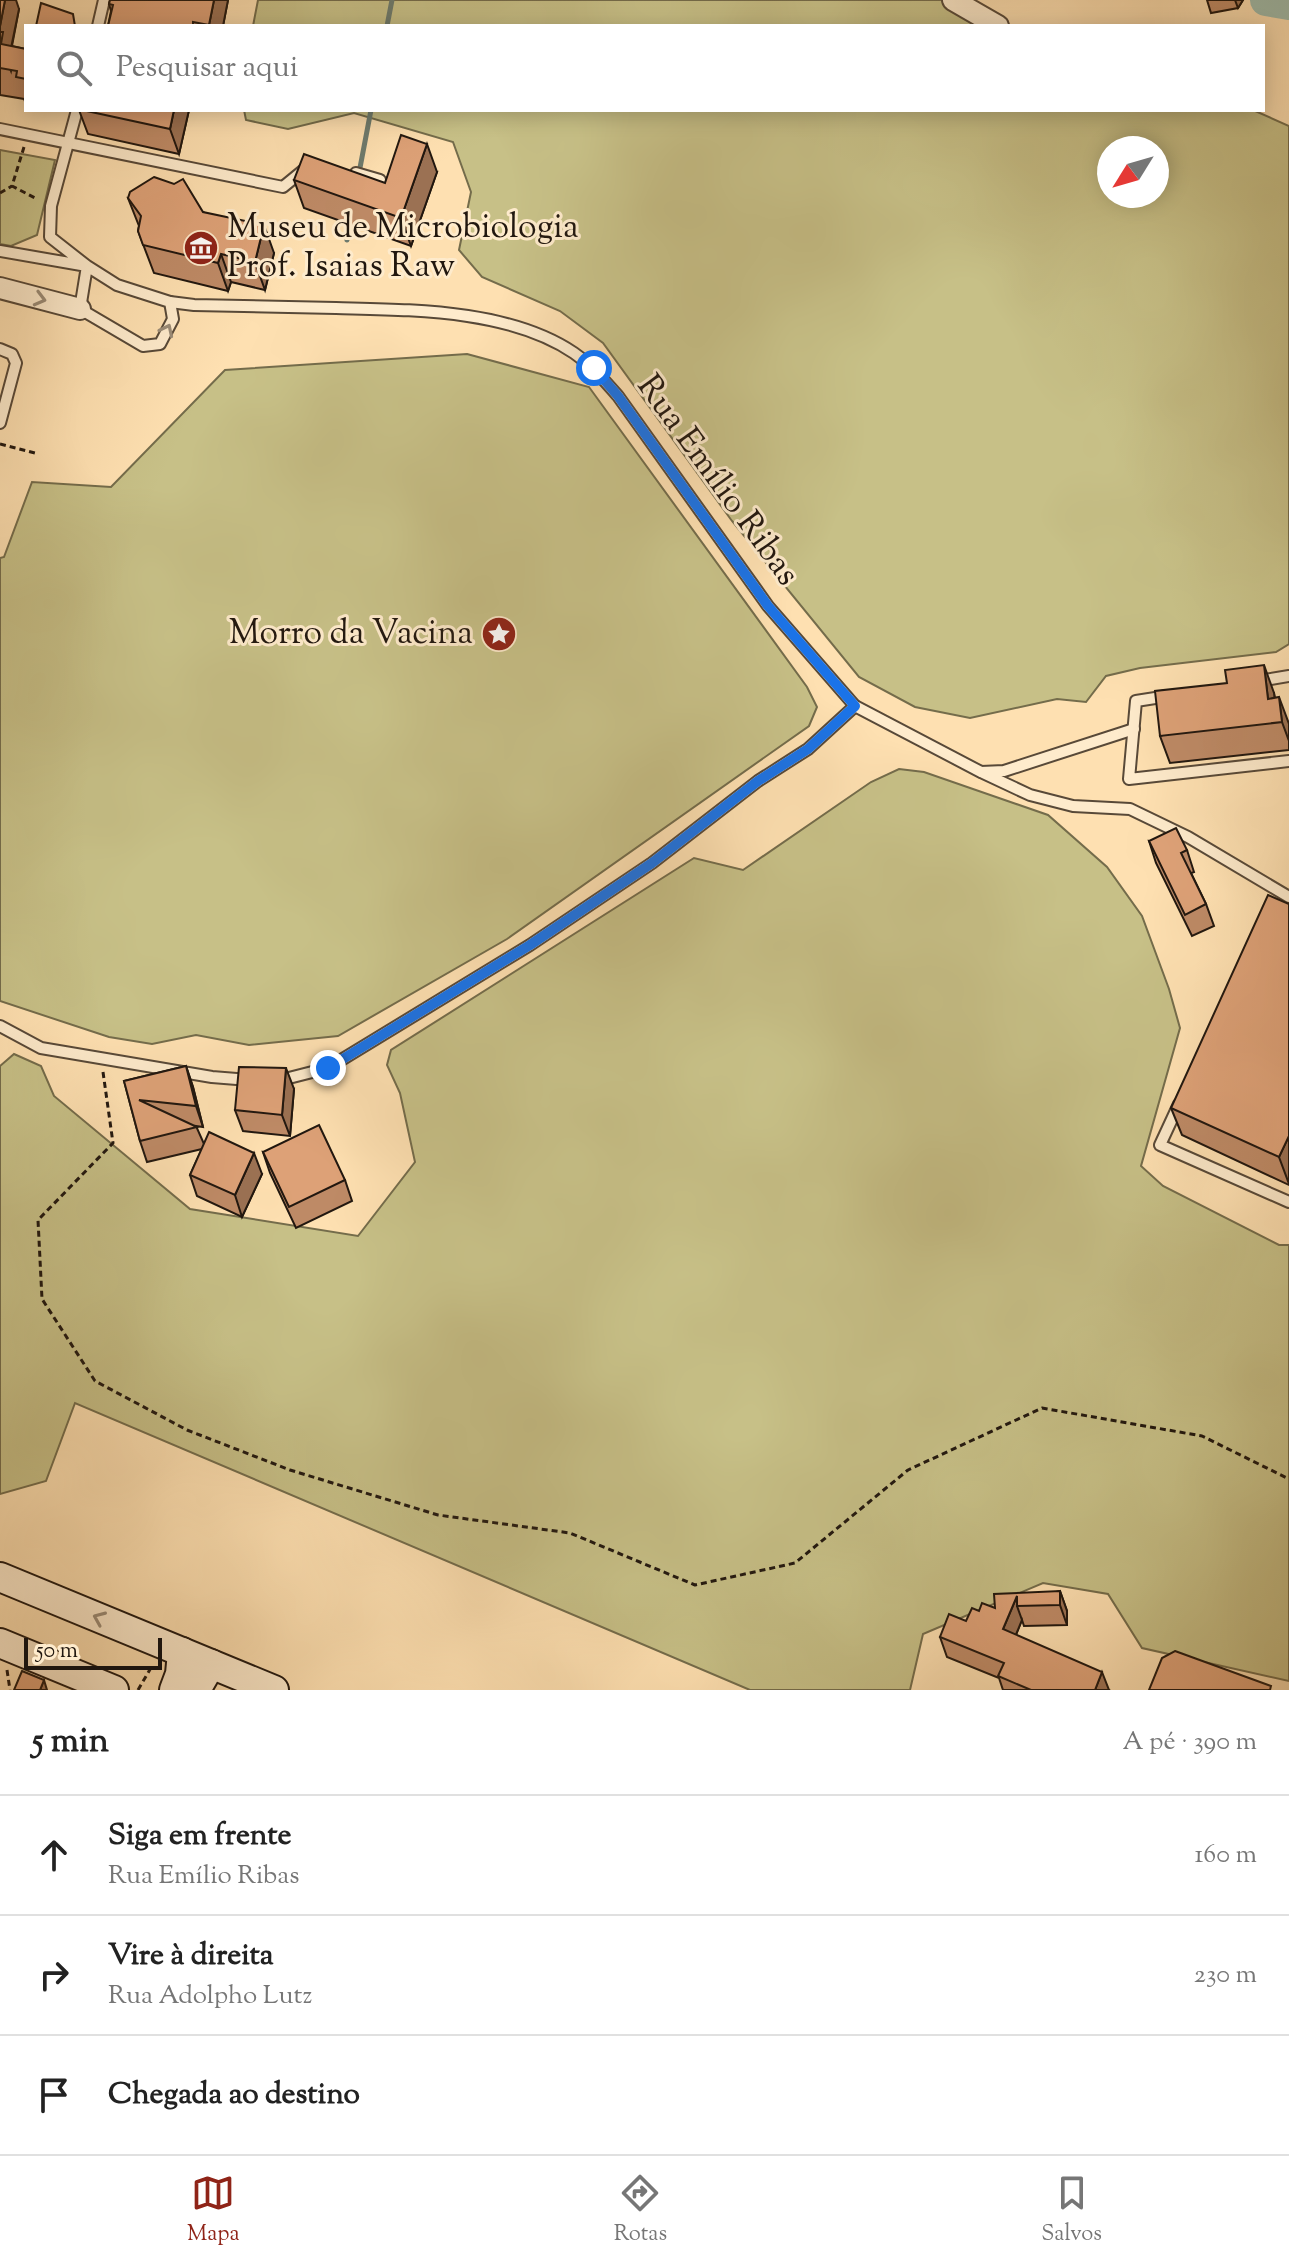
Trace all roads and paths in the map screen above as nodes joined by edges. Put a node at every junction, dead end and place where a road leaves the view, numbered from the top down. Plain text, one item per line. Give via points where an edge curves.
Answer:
1 (104, 0) edge
2 (953, 0) edge
3 (98, 24) edge
4 (995, 24) edge
5 (76, 112) edge
6 (0, 129) edge
7 (28, 134) junction
8 (69, 141) junction
9 (314, 161) edge
10 (340, 169) edge
11 (380, 180) edge
12 (12, 186) junction
13 (0, 193) edge
14 (51, 206) junction
15 (0, 251) edge
16 (87, 266) junction
17 (0, 288) edge
18 (170, 302) junction
19 (80, 309) junction
20 (0, 349) edge
21 (0, 423) edge
22 (0, 444) edge
23 (35, 453) dead end
24 (1289, 676) edge
25 (1243, 684) edge
26 (1182, 694) edge
27 (855, 706) junction
28 (1134, 729) junction
29 (1289, 761) edge
30 (981, 772) junction
31 (1275, 891) junction
32 (1289, 897) edge
33 (1269, 905) edge
34 (0, 1026) edge
35 (101, 1060) junction
36 (1186, 1088) edge
37 (1289, 1202) edge
38 (1289, 1479) edge
39 (0, 1577) edge
40 (0, 1643) edge
41 (173, 1648) junction
42 (211, 1664) junction
43 (114, 1690) edge
44 (138, 1690) edge
45 (174, 1690) edge
46 (196, 1690) edge
47 (274, 1690) edge

1 - 3 lane
2 - 4 street
5 - 8 lane
6 - 7 lane
7 - 8 lane
7 - 12 path
8 - 9 lane via 283,187
8 - 14 lane
10 - 11 lane
12 - 13 path
12 - 14 path
14 - 16 lane via 50,237
15 - 16 lane, Rua Emílio Ribas
16 - 18 lane, Rua Emílio Ribas via 117,285
16 - 19 lane
17 -> 19 street
19 -> 18 lane via 143,346 160,344 173,319
18 - 27 lane, Rua Emílio Ribas via 404,309 517,326 572,351 618,396 768,606
20 - 21 lane via 12,354 16,363
22 - 23 path
24 - 25 lane
26 - 28 lane via 1136,701
27 - 30 lane
27 - 35 lane via 808,749 652,863 530,945 328,1068 275,1082
28 - 29 lane via 1129,779
28 - 30 lane via 1004,771
30 - 31 lane via 1059,803 1130,809 1249,871
31 - 32 lane
31 - 33 lane
34 - 35 lane via 41,1048
35 - 38 path via 113,1143 38,1220 42,1299 95,1381 187,1430 290,1470 438,1515 570,1533 695,1585 795,1563 908,1470 1042,1408 1202,1436
36 - 37 lane via 1160,1145
41 -> 39 main road
40 - 43 main road
41 - 42 main road
41 - 44 path
41 - 45 main road via 180,1674
42 - 46 main road
42 - 47 main road

